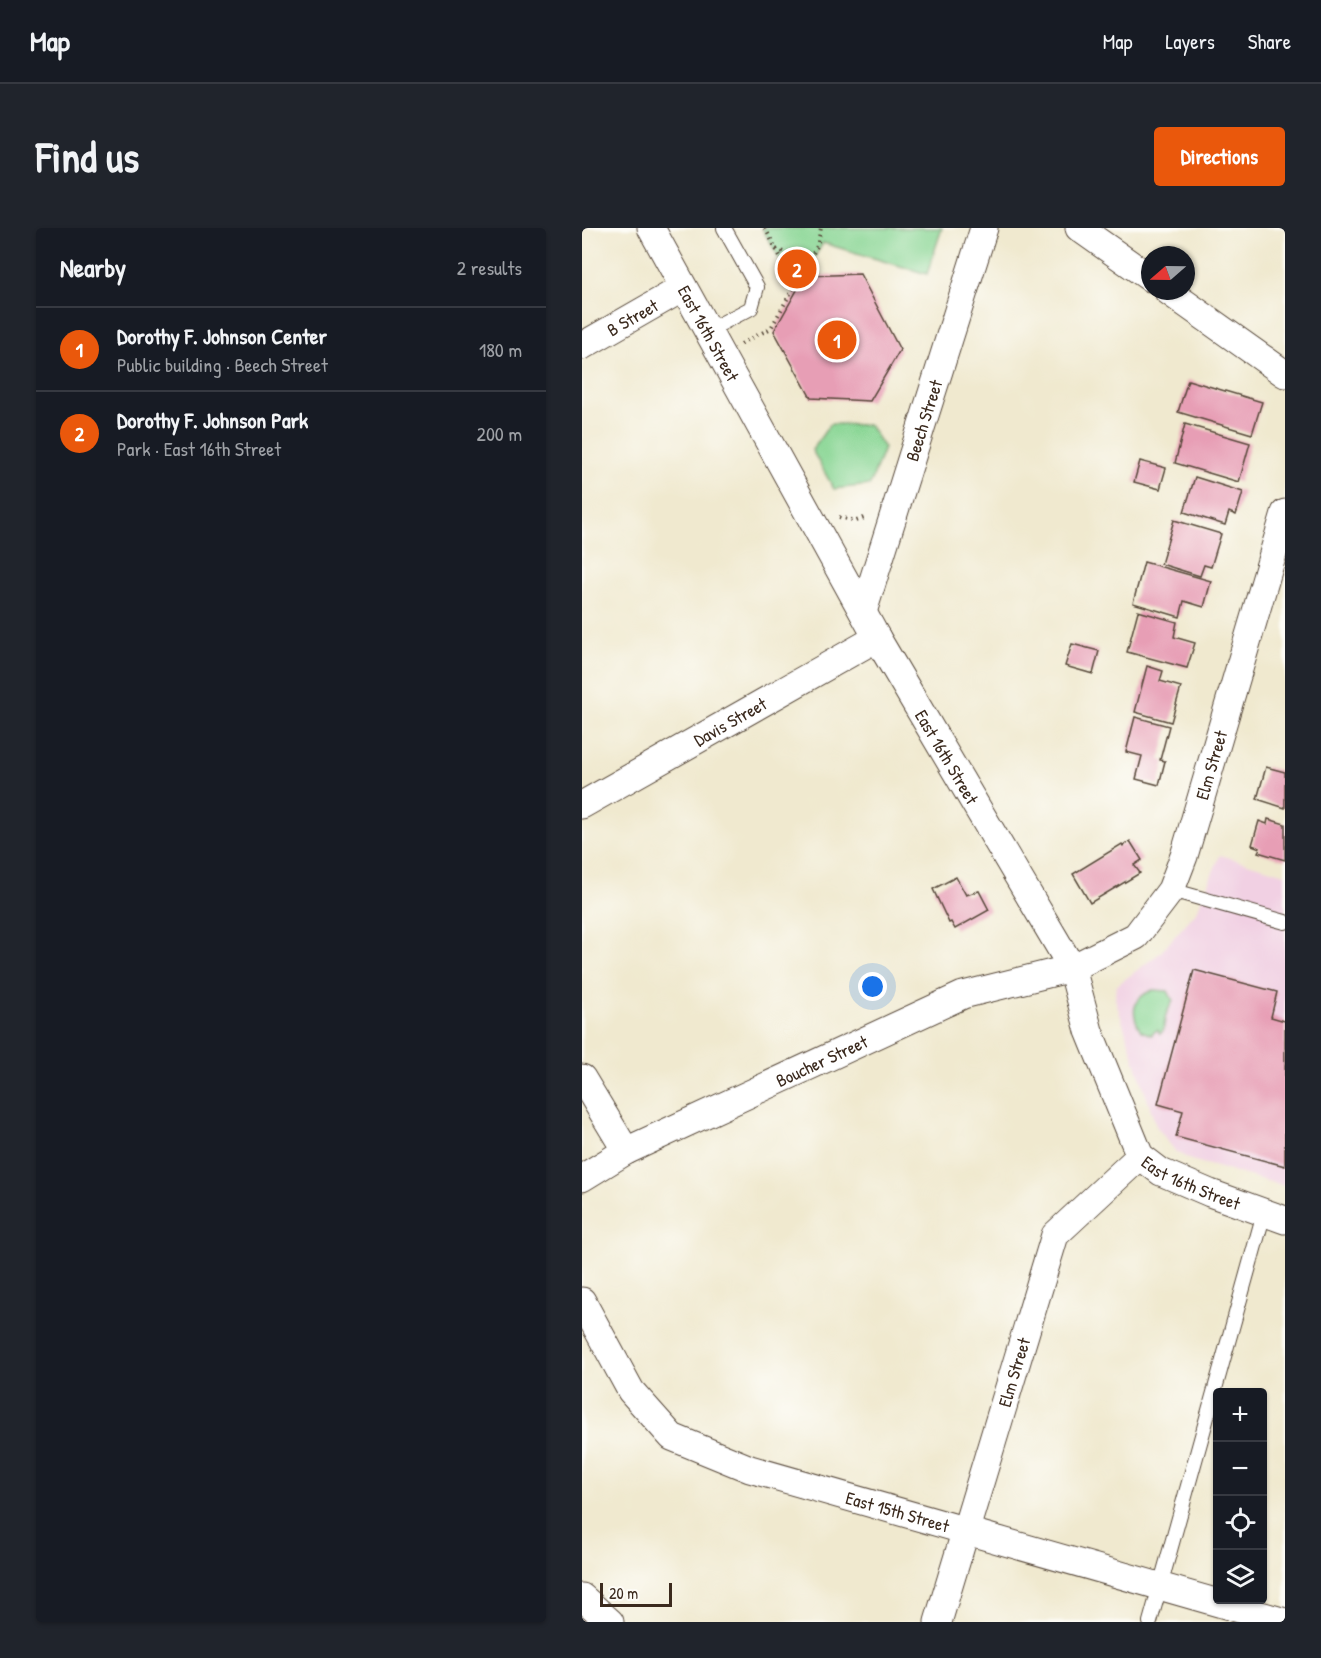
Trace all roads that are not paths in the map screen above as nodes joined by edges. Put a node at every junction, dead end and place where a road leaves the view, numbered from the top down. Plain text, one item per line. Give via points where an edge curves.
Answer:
1 (651, 228) edge
2 (724, 228) edge
3 (984, 228) edge
4 (1079, 228) edge
5 (1141, 272) edge
6 (683, 288) junction
7 (1181, 300) edge
8 (707, 331) junction
9 (582, 346) edge
10 (1285, 374) edge
11 (1285, 513) edge
12 (864, 612) junction
13 (877, 638) junction
14 (582, 805) edge
15 (1171, 890) junction
16 (1285, 922) edge
17 (1072, 968) junction
18 (582, 1078) edge
19 (626, 1151) junction
20 (1140, 1156) junction
21 (582, 1178) edge
22 (1275, 1217) edge
23 (582, 1301) edge
24 (966, 1530) junction
25 (1160, 1586) junction
26 (938, 1622) edge
27 (1149, 1622) edge
28 (1285, 1622) edge

1 - 6 street, East 16th Street
2 - 8 lane via 757,287 751,308
3 - 12 street, Beech Street
4 - 5 street
6 - 8 street, East 16th Street
6 - 9 street, B Street
7 - 10 street
8 - 12 street, East 16th Street
11 - 15 street, Elm Street
12 - 13 street, East 16th Street
13 - 14 street, Davis Street
13 - 17 street, East 16th Street
15 - 16 lane
15 - 17 street, Elm Street via 1136,936
17 - 19 street, Boucher Street via 963,995
17 - 20 street, East 16th Street via 1089,1031
18 - 19 street
19 - 21 street, Boucher Street
20 - 22 street, East 16th Street via 1161,1172
20 - 24 street, Elm Street via 1055,1235
22 - 25 lane
23 - 24 street, East 15th Street via 631,1391 672,1437 750,1469
24 - 25 street, East 15th Street
24 - 26 street, Elm Street
25 - 27 lane
25 - 28 street, East 15th Street

